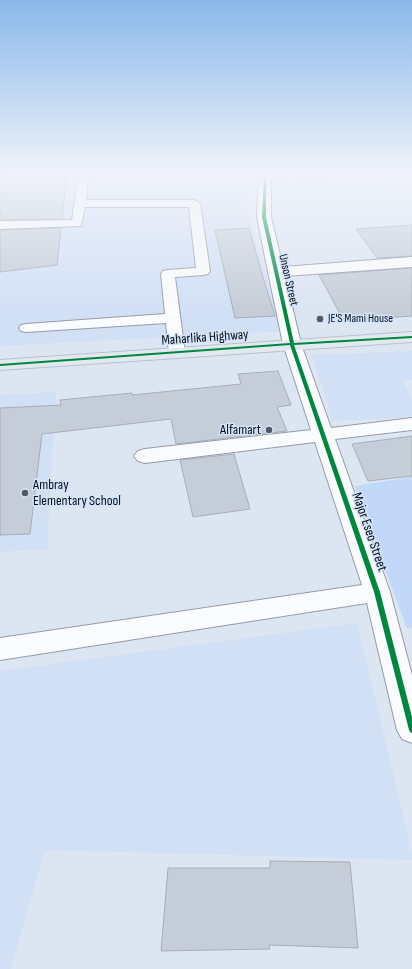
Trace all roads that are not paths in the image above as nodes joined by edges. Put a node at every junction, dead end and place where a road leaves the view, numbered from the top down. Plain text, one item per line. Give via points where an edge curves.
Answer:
1 (78, 218) edge
2 (196, 218) edge
3 (264, 218) edge
4 (0, 225) edge
5 (412, 262) edge
6 (276, 272) junction
7 (173, 318) junction
8 (26, 328) dead end
9 (412, 337) edge
10 (292, 344) junction
11 (177, 353) junction
12 (0, 365) edge
13 (412, 424) edge
14 (323, 436) junction
15 (145, 456) dead end
16 (376, 592) junction
17 (0, 649) edge
18 (412, 730) edge

1 - 4 lane via 77,223
2 - 7 lane via 203,271 168,274
3 - 6 street, Unson Street
5 - 6 street
6 - 10 street, Unson Street
7 - 8 lane
7 - 11 lane
9 - 10 main road, Maharlika Highway
10 - 11 main road, Maharlika Highway
10 - 14 street, Major Eseo Street
11 - 12 main road, Maharlika Highway
13 - 14 street
14 - 15 street
14 - 16 street, Major Eseo Street
16 - 17 street
16 - 18 street, Major Eseo Street

